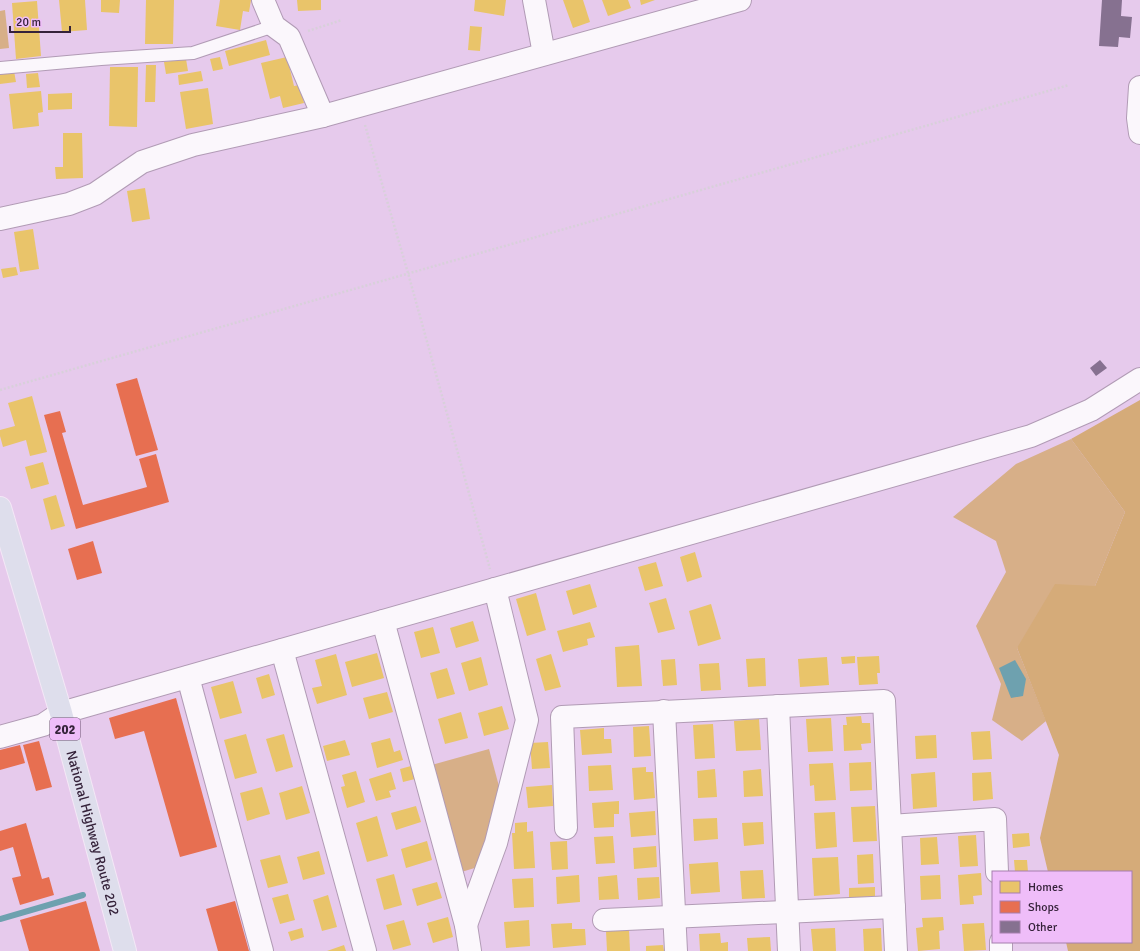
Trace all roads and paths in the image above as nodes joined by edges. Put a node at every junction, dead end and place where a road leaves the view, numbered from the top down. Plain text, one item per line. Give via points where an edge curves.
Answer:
1 (263, 0) edge
2 (534, 0) edge
3 (740, 0) edge
4 (342, 20) dead end
5 (281, 32) junction
6 (544, 54) junction
7 (0, 68) edge
8 (1069, 85) dead end
9 (1140, 87) edge
10 (360, 105) junction
11 (323, 116) junction
12 (1140, 133) edge
13 (0, 219) edge
14 (408, 273) junction
15 (1140, 379) edge
16 (0, 390) edge
17 (0, 508) edge
18 (495, 589) junction
19 (383, 621) junction
20 (282, 650) junction
21 (188, 677) junction
22 (778, 706) junction
23 (664, 711) junction
24 (61, 713) junction
25 (0, 737) edge
26 (890, 826) junction
27 (566, 828) dead end
28 (997, 871) edge
29 (894, 906) junction
30 (787, 911) junction
31 (674, 917) junction
32 (604, 920) dead end
33 (466, 925) junction
34 (125, 951) edge
35 (262, 951) edge
36 (365, 951) edge
37 (470, 951) edge
38 (676, 951) edge
39 (789, 951) edge
40 (896, 951) edge

1 - 5 street
2 - 6 street
3 - 6 street
4 - 5 path
5 - 7 lane via 193,53 101,58
5 - 11 street
6 - 10 street
8 - 14 path
9 - 12 street
10 - 11 street
10 - 14 path
11 - 13 street via 193,145 142,162 95,194 69,204
14 - 16 path
14 - 18 path
15 - 18 street via 1091,410 1031,436
17 - 24 highway, National Highway Route 202 / 202
18 - 19 street
18 - 33 street via 527,720 496,843
19 - 20 street
19 - 33 street
20 - 21 street
20 - 36 street
21 - 24 street
21 - 35 street
22 - 23 street
22 - 26 street via 884,701
22 - 30 street
23 - 27 street via 562,717
23 - 31 street
24 - 25 street via 43,725
24 - 34 highway, National Highway Route 202 / 202
26 - 28 street via 995,819
26 - 29 street
29 - 30 street
29 - 40 street
30 - 31 street
30 - 39 street
31 - 32 street
31 - 38 street
33 - 37 street

